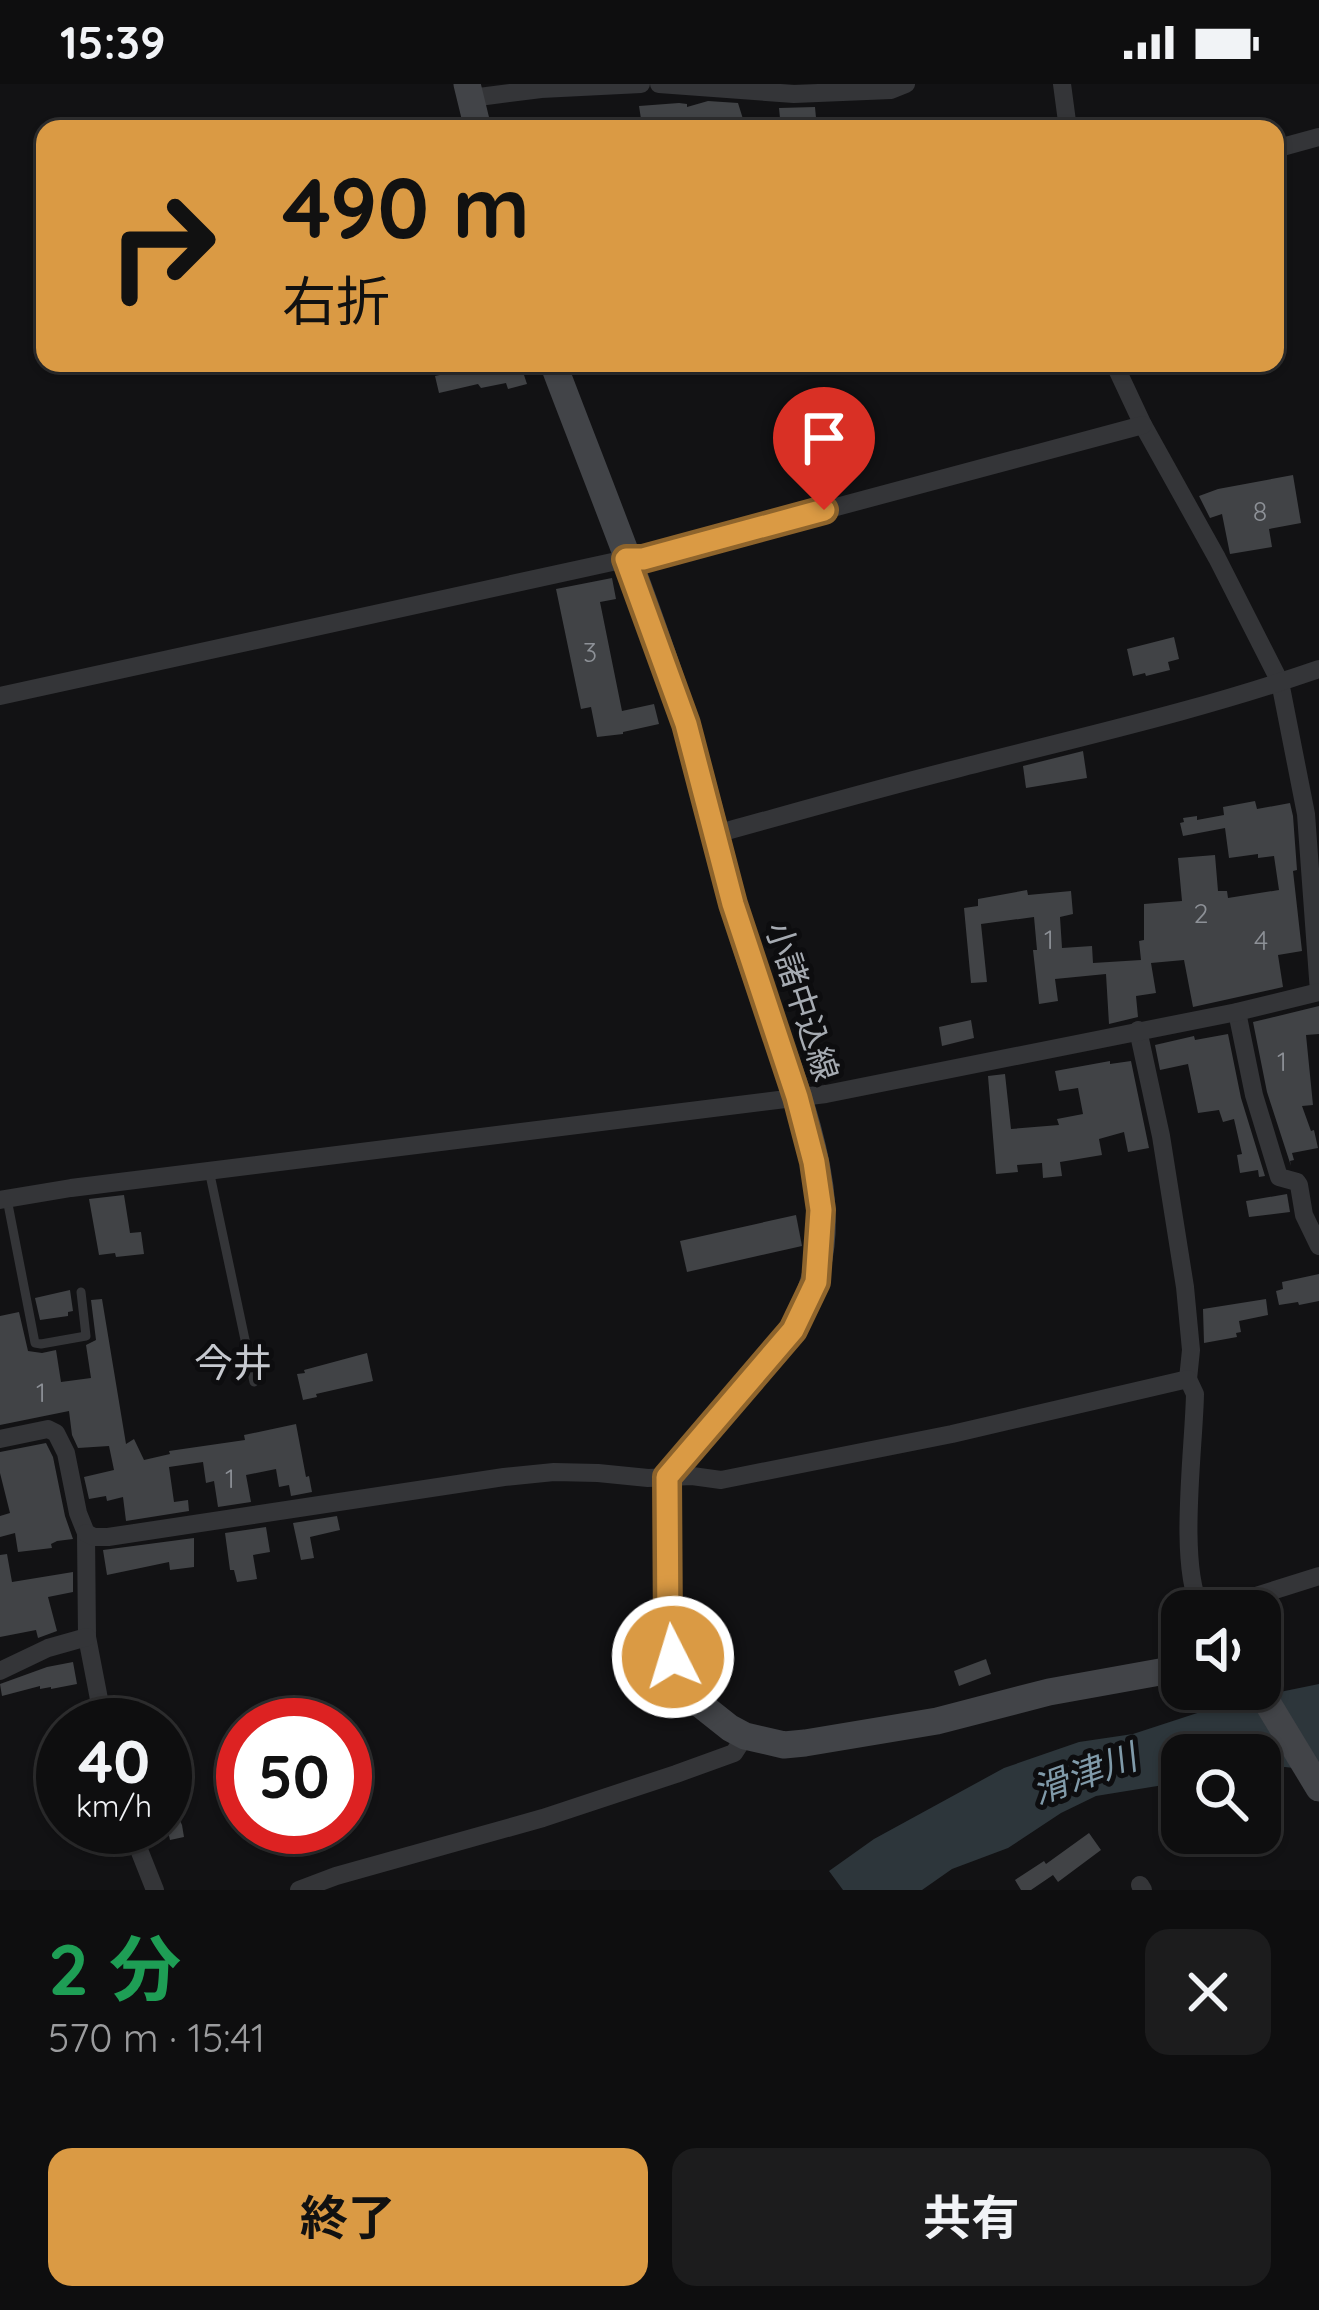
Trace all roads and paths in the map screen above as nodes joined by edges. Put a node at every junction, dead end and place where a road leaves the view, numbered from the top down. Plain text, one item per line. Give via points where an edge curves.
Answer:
1 (641, 84) edge
2 (659, 84) edge
3 (906, 84) edge
4 (1062, 84) edge
5 (469, 91) edge
6 (1067, 120) edge
7 (1319, 137) edge
8 (1284, 147) edge
9 (556, 372) edge
10 (1118, 372) edge
11 (1143, 425) junction
12 (626, 559) junction
13 (1319, 669) edge
14 (1280, 682) junction
15 (0, 696) edge
16 (716, 834) junction
17 (1319, 992) edge
18 (1237, 1012) junction
19 (1138, 1030) junction
20 (797, 1097) junction
21 (209, 1170) junction
22 (3, 1200) edge
23 (1319, 1246) edge
24 (81, 1292) dead end
25 (1188, 1379) junction
26 (254, 1382) dead end
27 (0, 1438) edge
28 (667, 1477) junction
29 (86, 1533) junction
30 (1319, 1576) edge
31 (87, 1637) junction
32 (0, 1671) edge
33 (1161, 1672) edge
34 (99, 1698) edge
35 (1271, 1710) edge
36 (745, 1736) junction
37 (1318, 1787) edge
38 (140, 1854) edge
39 (154, 1890) edge
40 (299, 1890) edge

1 - 5 street
2 - 3 street via 794,94
4 - 6 street
7 - 8 street
9 - 12 main road, 小諸中込線
10 - 11 street
11 - 12 street
11 - 14 street
12 - 15 street
12 - 16 main road, 小諸中込線
13 - 14 street
14 - 16 street
14 - 17 street via 1306,814
16 - 20 main road, 小諸中込線
17 - 18 street
18 - 19 street
18 - 23 street via 1279,1178 1299,1185
19 - 20 street
19 - 25 street via 1185,1287
20 - 21 street
20 - 28 main road, 小諸中込線 via 820,1188 816,1282 793,1330
21 - 22 street
21 - 26 lane
22 - 24 lane via 35,1342 86,1336
25 - 28 street via 721,1480
25 - 30 street via 1195,1394 1190,1550 1200,1606
27 - 29 street via 56,1433
28 - 29 street via 554,1472 108,1537
28 - 36 main road via 673,1657 701,1705
29 - 31 street
31 - 32 street
31 - 34 street
33 - 36 main road via 805,1743
35 - 37 main road
36 - 40 street via 734,1753 676,1774
38 - 39 street

